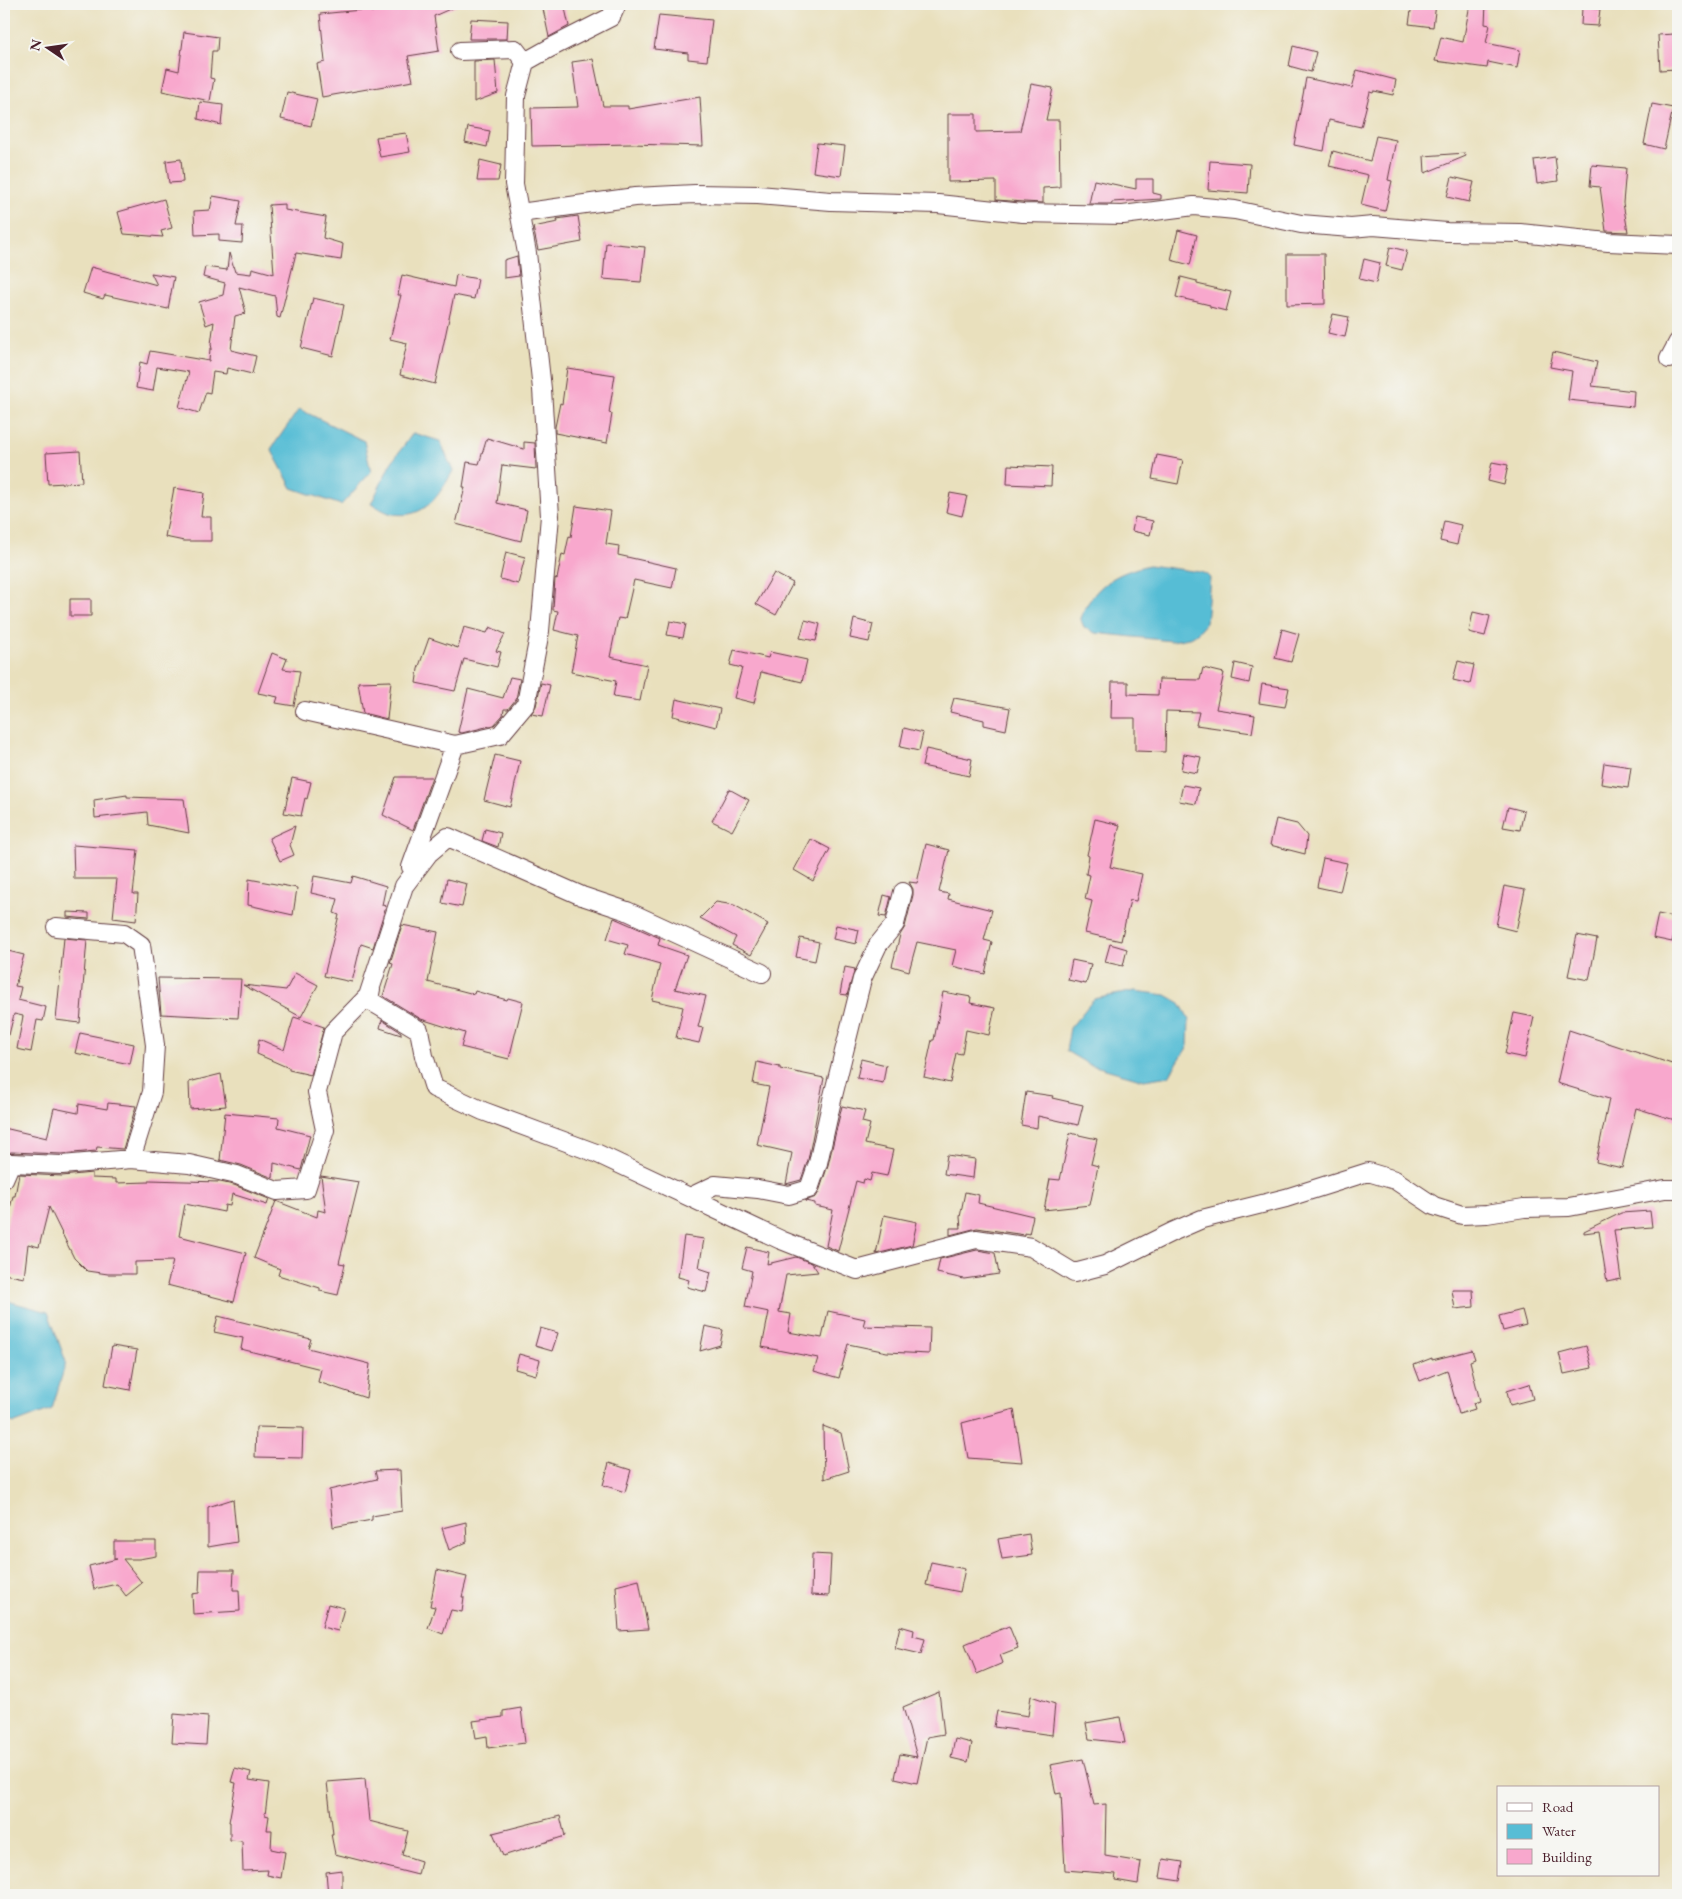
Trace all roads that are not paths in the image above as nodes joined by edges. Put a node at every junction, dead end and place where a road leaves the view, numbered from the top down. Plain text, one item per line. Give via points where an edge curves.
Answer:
1 (617, 4) edge
2 (460, 51) dead end
3 (525, 62) junction
4 (520, 213) junction
5 (1678, 245) edge
6 (1678, 342) edge
7 (1668, 359) dead end
8 (305, 711) dead end
9 (455, 745) junction
10 (902, 892) dead end
11 (56, 927) dead end
12 (762, 973) dead end
13 (131, 1159) junction
14 (6, 1167) edge
15 (1678, 1189) edge
16 (690, 1197) junction

1 - 3 street via 611,17
2 - 3 street via 515,49
3 - 4 street via 516,96 514,184
4 - 5 street via 635,197 695,194 938,204 1024,213 1124,215 1194,206 1235,210 1301,224 1520,233
4 - 9 street via 542,389 550,516 540,631 526,704 500,735
6 - 7 street
8 - 9 street
9 - 13 street via 384,945 370,994 333,1032 317,1092 325,1130 306,1190 277,1191 237,1175 188,1164
10 - 16 street via 895,924 878,945 862,979 809,1189 788,1196 715,1185
11 - 13 street via 124,933 141,944 155,1045 152,1092
12 - 16 street via 627,911 582,896 448,837 429,853 404,886 366,998 419,1030 434,1088 483,1111 596,1154
13 - 14 street
15 - 16 street via 1569,1207 1462,1215 1434,1206 1395,1180 1368,1172 1286,1198 1202,1219 1105,1265 1074,1273 1031,1247 976,1239 857,1270 780,1240

